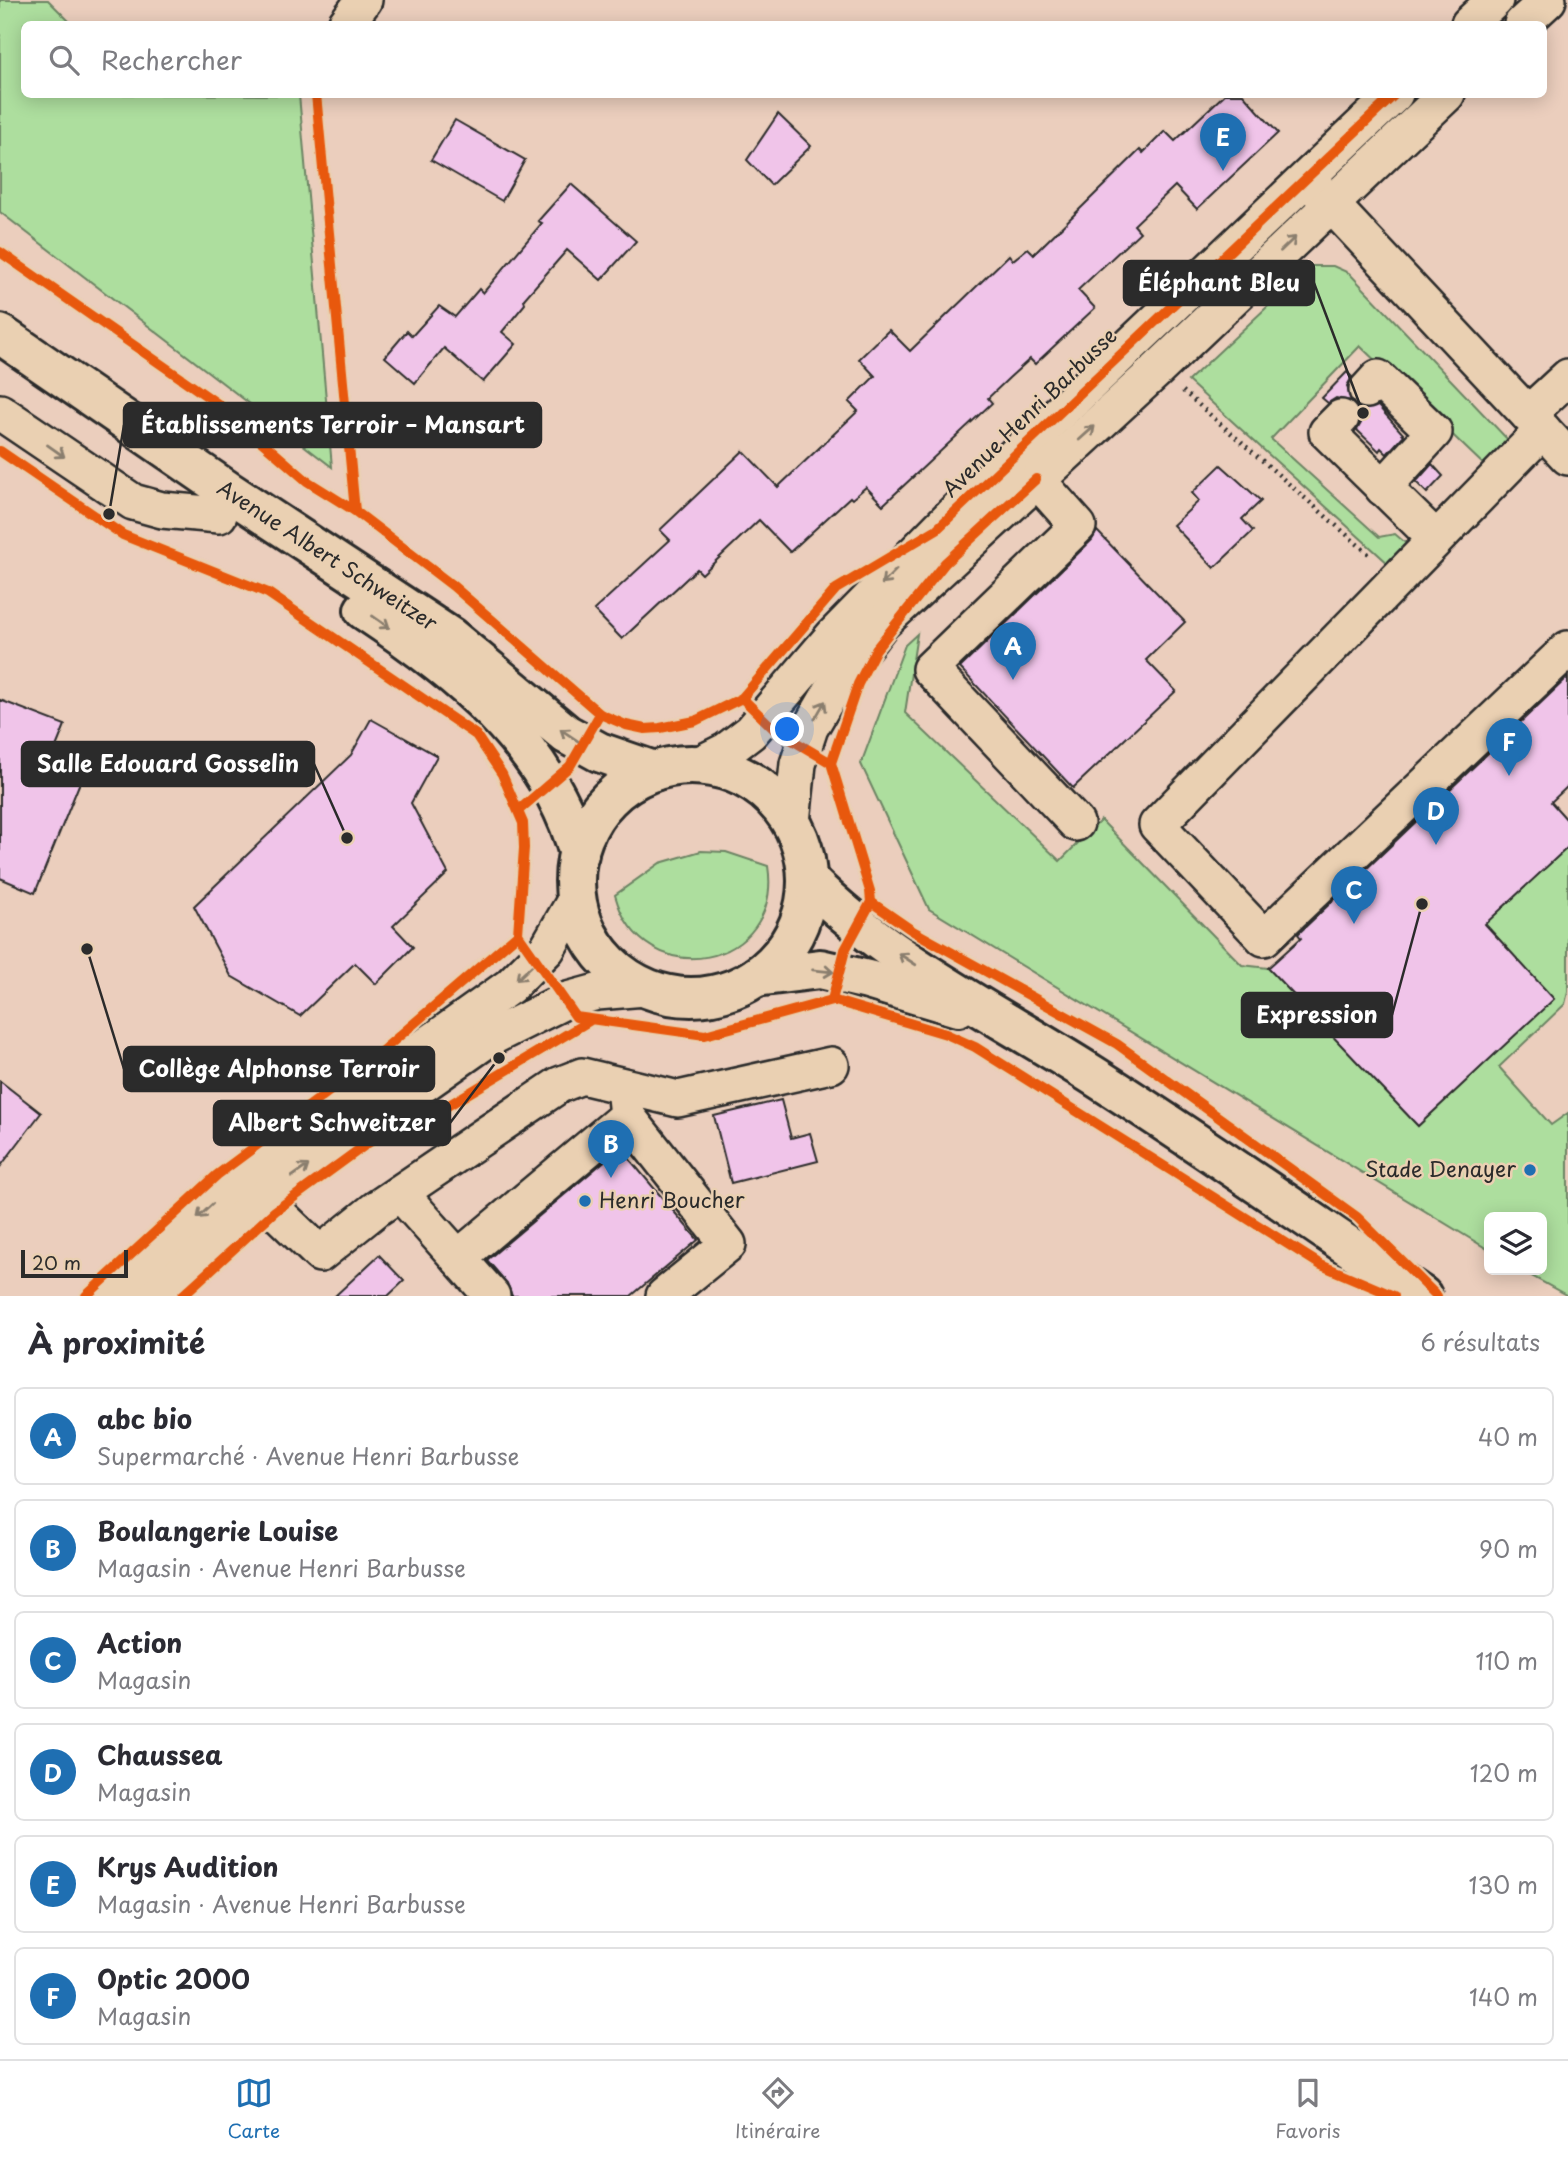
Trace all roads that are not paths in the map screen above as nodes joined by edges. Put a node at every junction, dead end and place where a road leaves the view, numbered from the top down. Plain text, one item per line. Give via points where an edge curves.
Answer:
1 (364, 0) edge
2 (1495, 0) edge
3 (1548, 0) edge
4 (348, 21) edge
5 (1472, 21) edge
6 (1525, 21) edge
7 (1391, 98) edge
8 (1443, 98) edge
9 (1307, 178) junction
10 (1331, 204) junction
11 (0, 334) edge
12 (0, 364) edge
13 (1568, 377) edge
14 (1367, 390) dead end
15 (0, 412) edge
16 (1341, 418) dead end
17 (1536, 422) junction
18 (1568, 457) edge
19 (1025, 467) junction
20 (1383, 488) junction
21 (219, 515) junction
22 (1436, 540) junction
23 (1568, 649) edge
24 (698, 765) junction
25 (654, 771) junction
26 (792, 822) junction
27 (1076, 823) dead end
28 (579, 854) junction
29 (807, 879) junction
30 (577, 897) junction
31 (756, 978) junction
32 (645, 988) junction
33 (1006, 1023) junction
34 (831, 1065) dead end
35 (626, 1102) junction
36 (252, 1189) junction
37 (400, 1193) junction
38 (458, 1258) junction
39 (114, 1296) edge
40 (156, 1296) edge
41 (492, 1296) edge
42 (664, 1296) edge
43 (1422, 1296) edge

1 - 4 street
2 - 5 street
3 - 6 street
7 - 9 street, Avenue Henri Barbusse
8 - 10 street, Avenue Henri Barbusse
9 - 10 street
9 - 19 street, Avenue Henri Barbusse
10 - 17 street
19 -> 10 street, Avenue Henri Barbusse via 1158,369
25 -> 11 main road, Avenue Albert Schweitzer via 599,752 566,734 450,637
12 - 21 main road, Avenue Albert Schweitzer
13 - 17 street
14 - 20 street via 1378,378 1434,432
15 -> 21 street via 133,502 162,510
16 - 20 street via 1327,432
17 - 18 street
17 - 22 street
19 -> 24 street, Avenue Henri Barbusse via 850,617 751,732
26 -> 19 street, Avenue Henri Barbusse via 802,748 817,714 851,661
19 - 27 street via 1079,526 930,669
20 - 22 street
21 -> 28 main road, Avenue Albert Schweitzer via 385,625 478,696 508,725 561,802
22 - 23 street via 1157,825 1264,938
24 - 25 main road
24 - 26 main road via 728,771 756,785
25 - 28 main road via 609,799 590,825
26 - 29 main road
28 - 30 main road
29 - 31 main road via 803,910 792,939
33 -> 29 main road via 858,925
30 - 32 main road via 585,928 596,947 618,971
30 -> 36 street via 547,949 510,986
31 - 32 main road via 728,991 697,997
31 -> 33 main road via 805,970 839,973
36 -> 32 street via 502,1030 582,995
33 - 43 main road via 1126,1097
34 - 35 street via 678,1099
35 - 37 street via 582,1076 559,1086
35 - 38 street
35 - 42 street via 728,1244
36 - 37 street via 320,1254
36 -> 39 street
36 - 40 street
37 - 38 street
38 - 41 street

